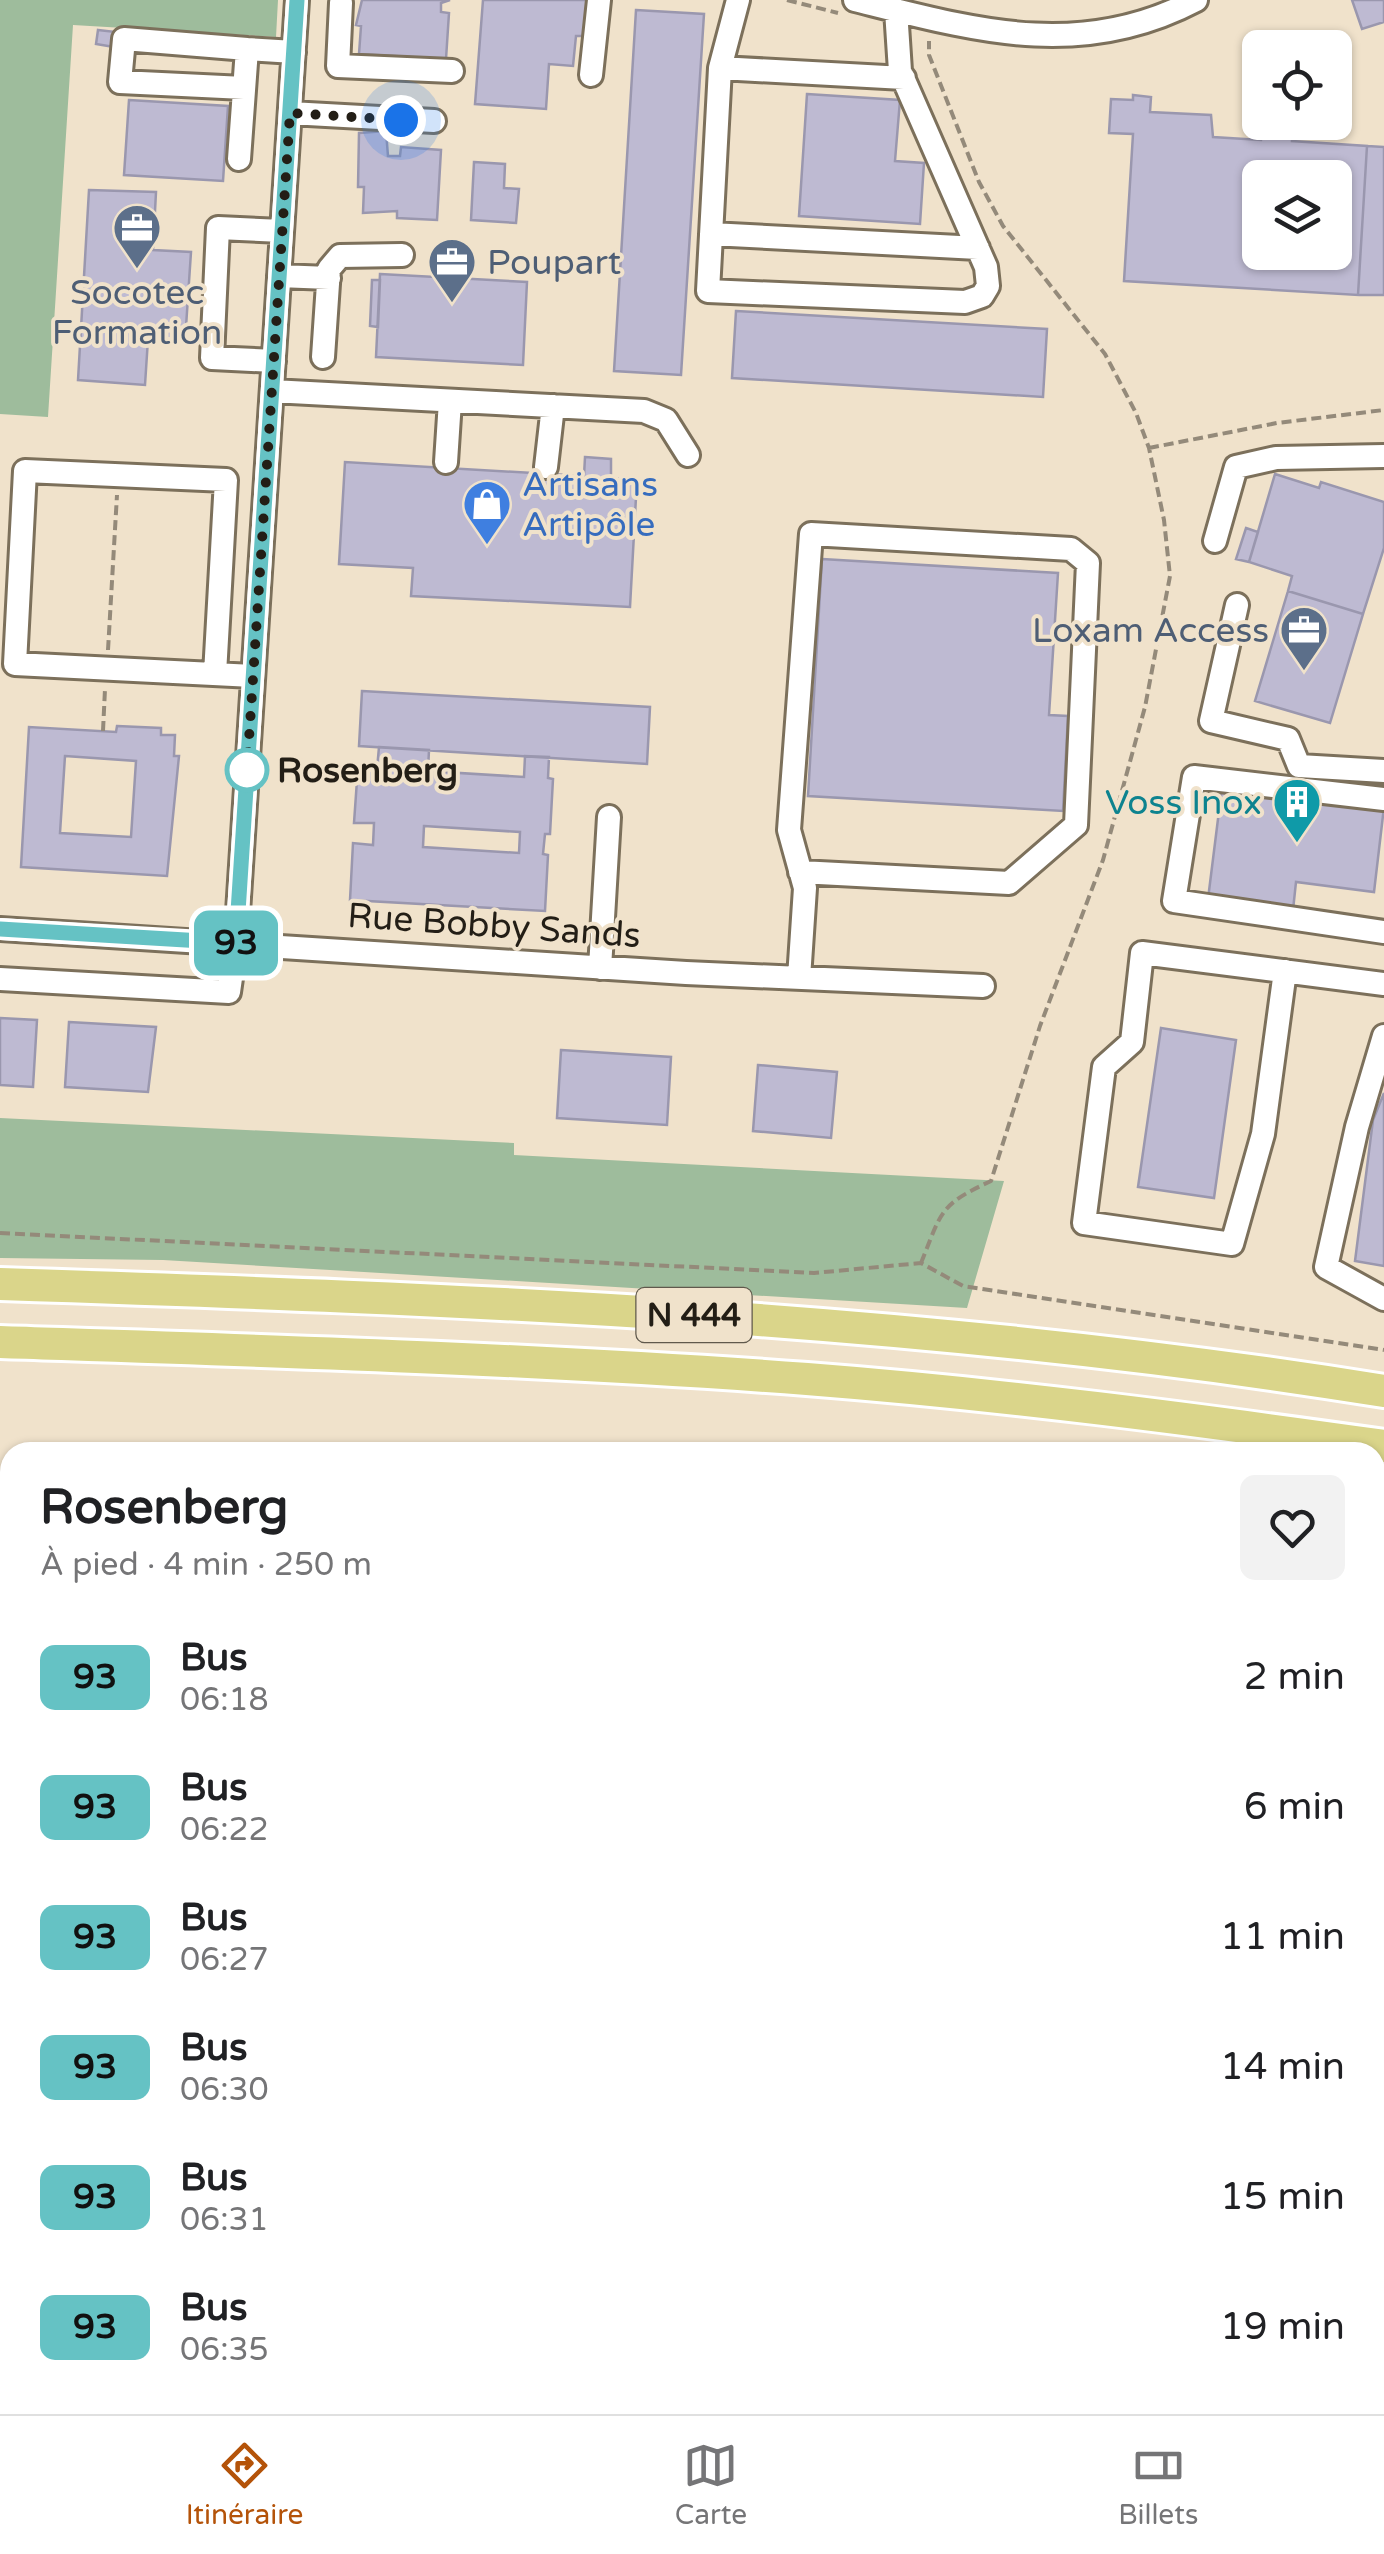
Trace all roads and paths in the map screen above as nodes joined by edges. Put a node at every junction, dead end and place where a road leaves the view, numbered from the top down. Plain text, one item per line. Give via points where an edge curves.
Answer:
1 (297, 0) edge
2 (599, 0) edge
3 (738, 0) edge
4 (855, 0) edge
5 (1196, 0) edge
6 (341, 3) dead end
7 (896, 10) junction
8 (247, 49) junction
9 (294, 50) junction
10 (339, 50) junction
11 (720, 68) junction
12 (452, 71) dead end
13 (592, 75) dead end
14 (904, 78) junction
15 (244, 88) junction
16 (290, 113) junction
17 (434, 121) dead end
18 (239, 160) dead end
19 (282, 230) junction
20 (710, 234) junction
21 (978, 248) junction
22 (402, 255) dead end
23 (279, 276) junction
24 (329, 278) junction
25 (324, 357) dead end
26 (274, 360) junction
27 (272, 390) junction
28 (450, 400) junction
29 (553, 406) junction
30 (1384, 410) edge
31 (1149, 448) dead end
32 (688, 455) dead end
33 (1384, 456) edge
34 (446, 462) dead end
35 (546, 467) dead end
36 (118, 475) junction
37 (1215, 541) dead end
38 (1237, 605) dead end
39 (107, 668) junction
40 (216, 674) junction
41 (253, 676) junction
42 (103, 731) dead end
43 (1384, 770) edge
44 (1384, 799) edge
45 (609, 817) dead end
46 (800, 872) junction
47 (0, 929) edge
48 (1384, 932) edge
49 (236, 943) junction
50 (600, 968) junction
51 (1285, 972) junction
52 (799, 978) junction
53 (0, 980) edge
54 (1384, 984) edge
55 (983, 986) dead end
56 (1382, 1049) edge
57 (0, 1233) edge
58 (0, 1284) edge
59 (1384, 1299) edge
60 (0, 1342) edge
61 (1384, 1350) edge
62 (1384, 1391) edge
63 (1354, 1442) edge

1 - 9 street
2 - 13 street
3 - 11 street
4 - 7 street
5 - 7 street via 1123,29 1053,38 990,32
6 - 10 street
7 - 14 street
8 - 9 street
8 - 15 street
8 - 15 street via 124,39 120,82
9 - 10 street
9 - 16 street
10 - 12 street via 338,66
11 - 14 street
11 - 20 street
14 - 21 street
15 - 18 street
16 - 17 street
16 - 19 street
19 - 23 street
19 - 26 street via 218,228 212,358
20 - 21 street
20 - 21 street via 708,291 966,302 988,286
22 - 24 street via 340,256
23 - 24 street
23 - 26 street
24 - 25 street
26 - 27 street
27 - 28 street
27 - 41 street
28 - 29 street
28 - 34 street
29 - 32 street via 644,411 666,420
29 - 35 street
30 - 31 path
33 - 37 street via 1276,458 1236,467
36 - 39 path
36 - 39 street via 26,471 15,664
36 - 40 street via 226,480
38 - 43 street via 1211,721 1288,740 1300,766
39 - 40 street
39 - 42 path
40 - 41 street
41 - 49 street
44 - 48 street via 1194,776 1174,902
45 - 50 street
46 - 46 street via 789,830 811,534 1070,549 1088,563 1076,825 1009,883
46 - 52 street via 805,888
47 - 49 street, Rue Bobby Sands
49 - 50 street, Rue Bobby Sands
49 - 53 street via 229,992
50 - 52 street, Rue Bobby Sands
51 - 51 street via 1142,953 1132,1042 1104,1067 1084,1223 1232,1244 1263,1134
51 - 54 street
52 - 55 street, Rue Bobby Sands
56 - 59 street via 1326,1267
57 - 61 path via 814,1273 921,1263 976,1289
58 - 62 highway, N 444 via 791,1322 1182,1361
60 - 63 highway, N 444 via 790,1378 1091,1407

